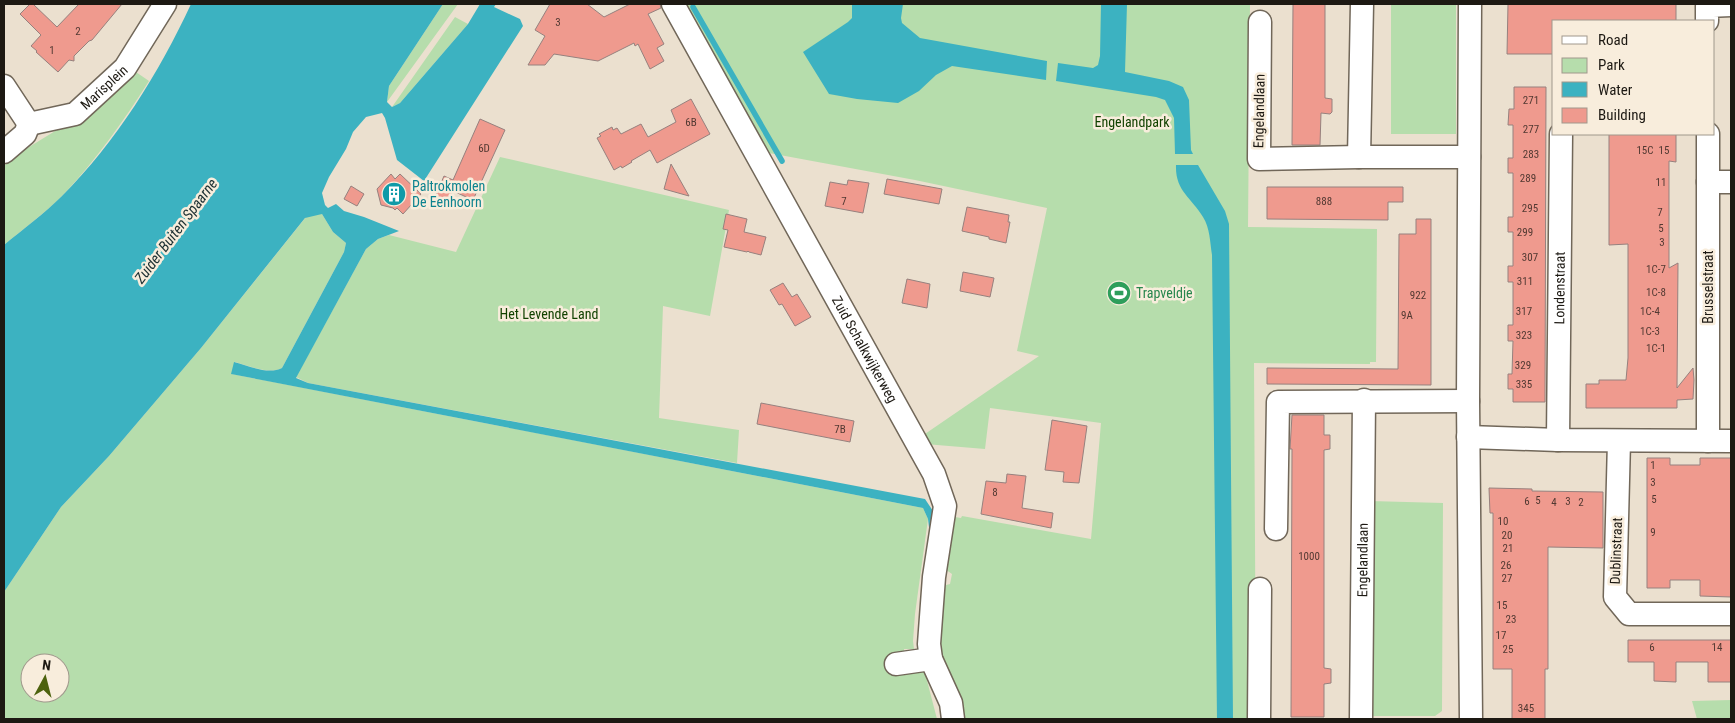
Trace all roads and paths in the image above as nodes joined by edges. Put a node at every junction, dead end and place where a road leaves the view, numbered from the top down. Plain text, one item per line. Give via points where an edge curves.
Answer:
1 (165, 4) edge
2 (673, 4) edge
3 (1362, 4) edge
4 (1470, 4) edge
5 (1731, 5) edge
6 (1707, 20) edge
7 (1260, 22) dead end
8 (4, 86) edge
9 (29, 124) junction
10 (1561, 135) edge
11 (1708, 135) edge
12 (4, 152) edge
13 (1359, 156) junction
14 (1469, 157) junction
15 (1708, 182) junction
16 (1731, 182) edge
17 (1364, 400) junction
18 (1468, 401) junction
19 (1468, 438) junction
20 (1558, 440) junction
21 (1619, 440) junction
22 (1708, 441) junction
23 (1731, 441) edge
24 (1276, 529) dead end
25 (1260, 589) dead end
26 (1731, 614) edge
27 (931, 659) junction
28 (896, 664) dead end
29 (953, 719) edge
30 (1259, 719) edge
31 (1361, 719) edge
32 (1471, 719) edge

1 - 9 street, Marisplein via 116,78 75,114
2 - 27 street, Zuid Schalkwijkerweg via 934,474 945,506 934,577 929,644
3 - 13 street
4 - 14 street
5 - 6 street via 1707,6
7 - 13 street, Engelandlaan via 1259,159
8 - 9 street
9 - 12 street via 25,134
10 - 20 street, Londenstraat
11 - 15 street, Brusselstraat
13 - 14 street, Engelandlaan
14 - 18 street
15 - 16 street
15 - 22 street, Brusselstraat
17 - 18 street
17 - 24 street via 1278,402
17 - 31 street, Engelandlaan
18 - 19 street
19 - 20 street
19 - 32 street
20 - 21 street
21 - 22 street
21 - 26 street, Dublinstraat via 1615,597 1629,614
22 - 23 street
25 - 30 street
27 - 28 street
27 - 29 street, Zuid Schalkwijkerweg via 951,703

